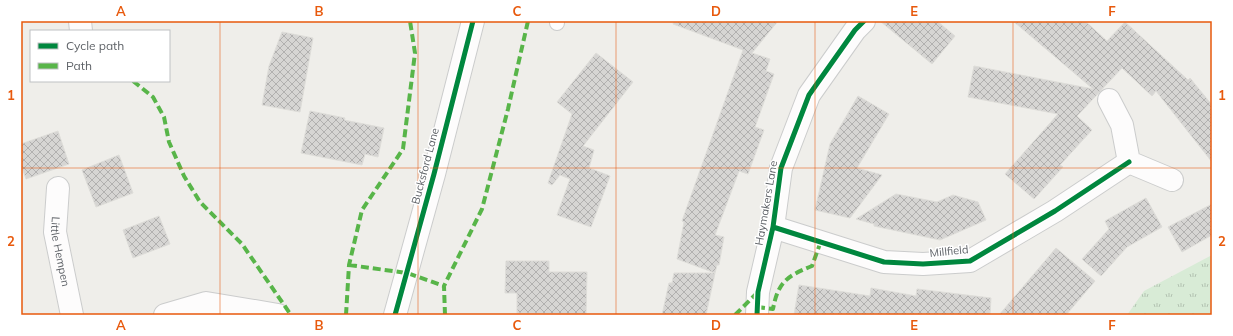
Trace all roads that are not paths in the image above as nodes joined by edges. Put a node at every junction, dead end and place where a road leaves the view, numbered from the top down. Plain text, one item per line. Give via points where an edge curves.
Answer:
1 (473, 21) edge
2 (864, 21) edge
3 (1109, 100) dead end
4 (1129, 162) junction
5 (1172, 180) dead end
6 (58, 188) dead end
7 (773, 227) junction
8 (72, 315) edge
9 (165, 315) edge
10 (278, 315) edge
11 (395, 315) edge
12 (757, 315) edge

1 - 11 street, Bucksford Lane
2 - 7 street, Haymakers Lane via 809,95 781,168
3 - 4 street via 1122,125
4 - 5 street
4 - 7 street, Millfield via 1056,212 970,261 923,264 884,262
6 - 8 street, Little Hempen via 55,232
7 - 12 street, Haymakers Lane via 758,292
9 - 10 street via 206,303

